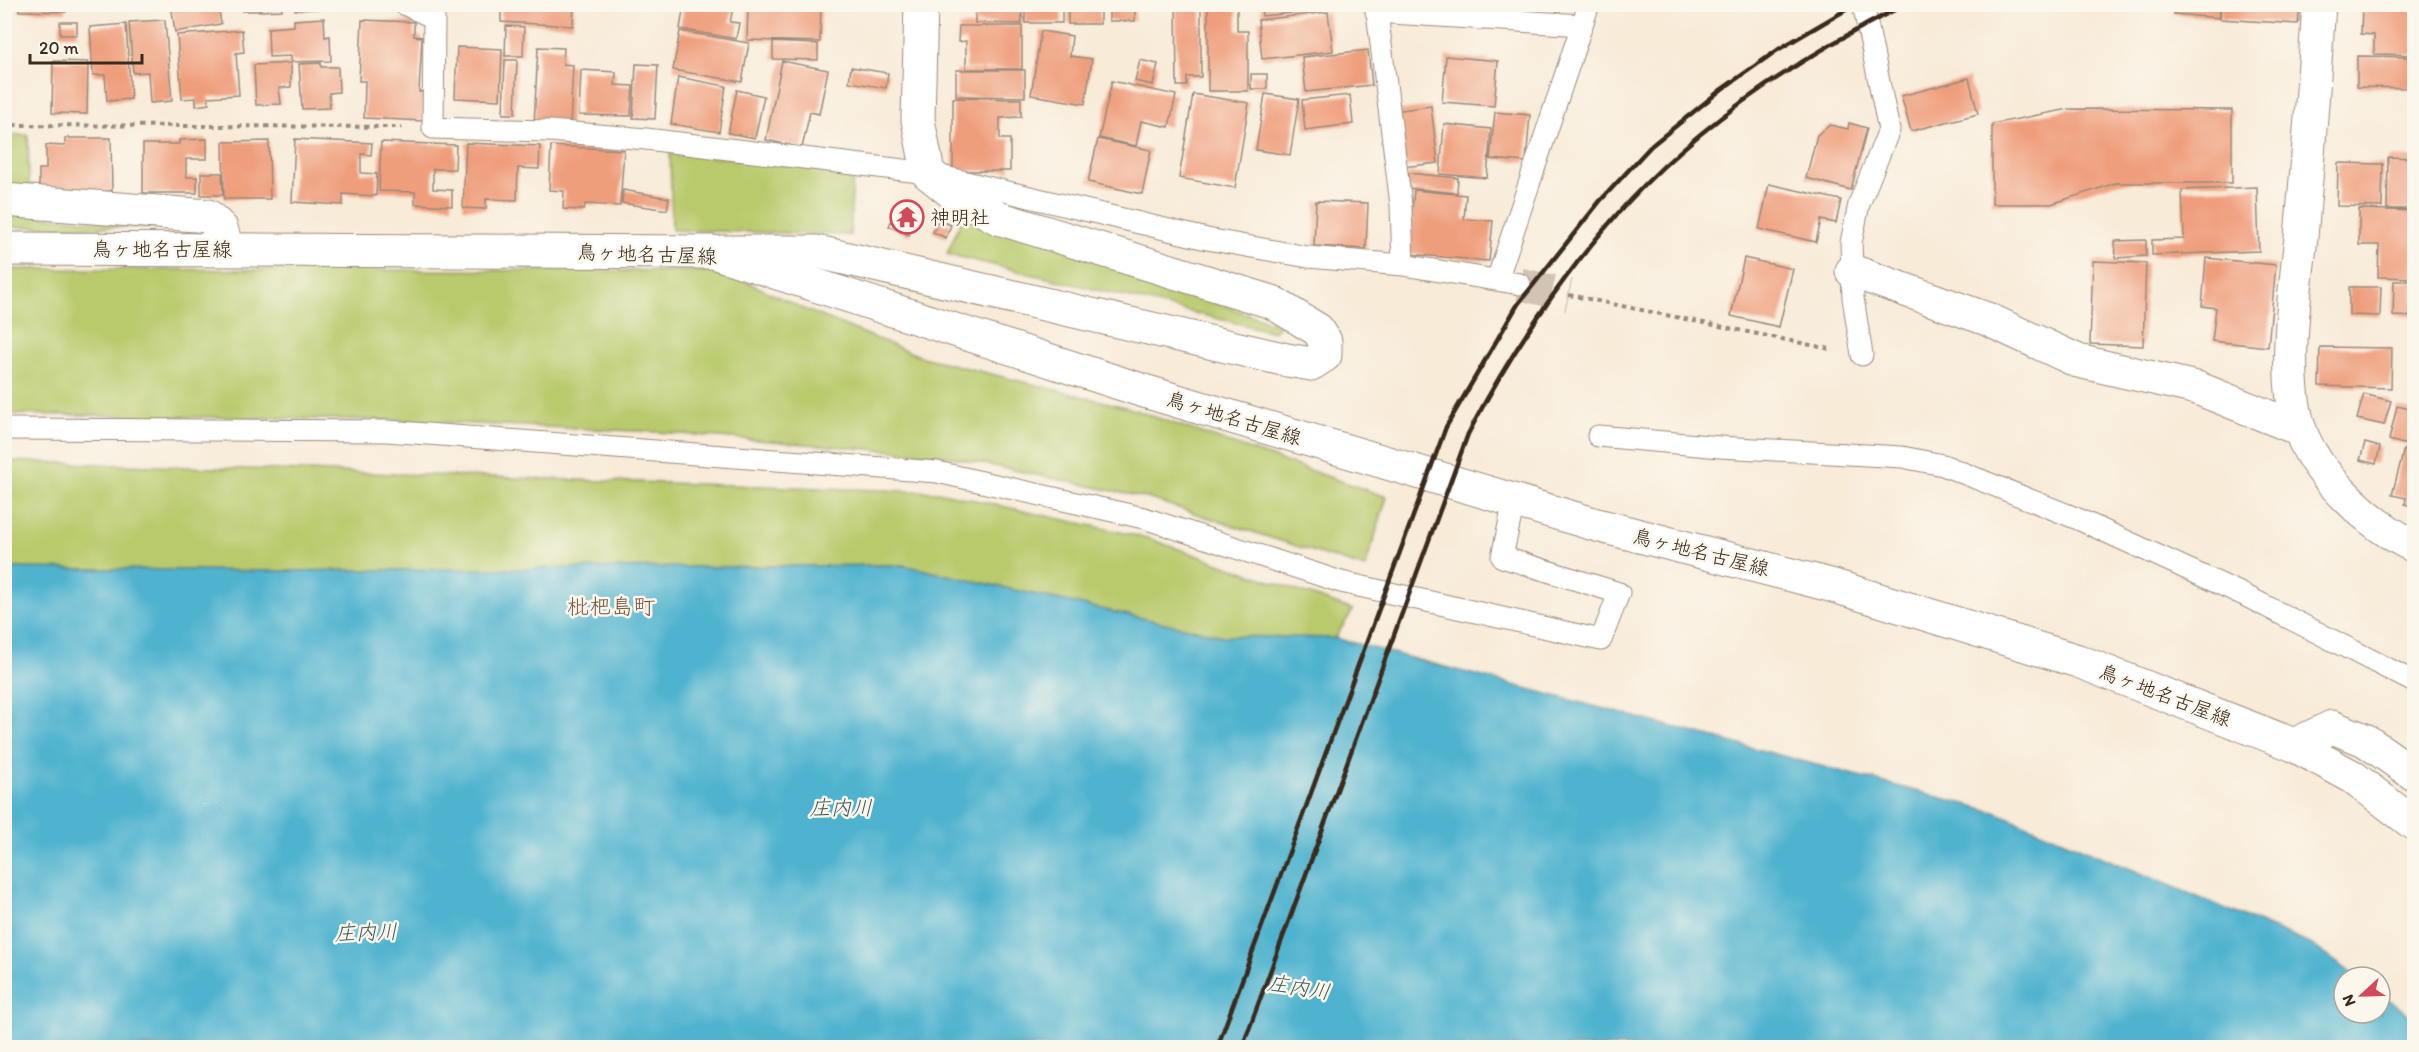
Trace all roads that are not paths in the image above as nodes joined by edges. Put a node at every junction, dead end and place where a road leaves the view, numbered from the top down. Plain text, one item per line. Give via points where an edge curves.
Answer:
1 (404, 4) edge
2 (921, 4) edge
3 (1589, 4) edge
4 (1863, 4) edge
5 (2319, 4) edge
6 (1376, 8) edge
7 (1582, 26) junction
8 (928, 173) junction
9 (4, 200) edge
10 (4, 249) edge
11 (227, 249) junction
12 (713, 252) junction
13 (1403, 265) junction
14 (1852, 271) junction
15 (1497, 280) junction
16 (1520, 284) tunnel mouth
17 (1862, 355) road end
18 (4, 429) edge
19 (2299, 429) junction
20 (1598, 436) dead end
21 (1514, 501) junction
22 (2411, 540) edge
23 (2415, 682) edge
24 (2294, 745) junction
25 (2415, 774) edge
26 (2415, 824) edge

1 - 8 lane via 434,18 433,128 550,131 646,139
2 - 8 street via 918,120
3 - 7 lane
4 - 14 lane via 1889,130 1859,204 1851,243
5 - 19 street via 2291,376
6 - 7 lane
6 - 13 lane via 1401,205
7 - 15 lane
8 - 12 street via 953,193 999,218 1272,302 1318,330 1325,341 1325,356 1311,364 1287,360 818,252
8 - 13 lane via 1206,239 1308,257
9 - 11 street via 208,216 221,228
10 - 11 street, 鳥ヶ地名古屋線
11 - 12 street, 鳥ヶ地名古屋線
12 - 21 street, 鳥ヶ地名古屋線 via 1144,391
13 - 15 lane
14 - 17 lane
14 - 19 street via 1987,319 2078,361 2197,388
15 - 16 lane
18 - 21 lane via 387,431 937,472 1144,518 1341,582 1601,640 1618,593 1502,557
19 - 22 street via 2315,460 2354,504
20 - 23 lane via 1902,457 1943,465 2078,519 2233,590
21 - 24 street, 鳥ヶ地名古屋線 via 1834,586 2078,661
24 - 25 street via 2332,727 2365,740
24 - 26 street, 鳥ヶ地名古屋線 via 2353,777

